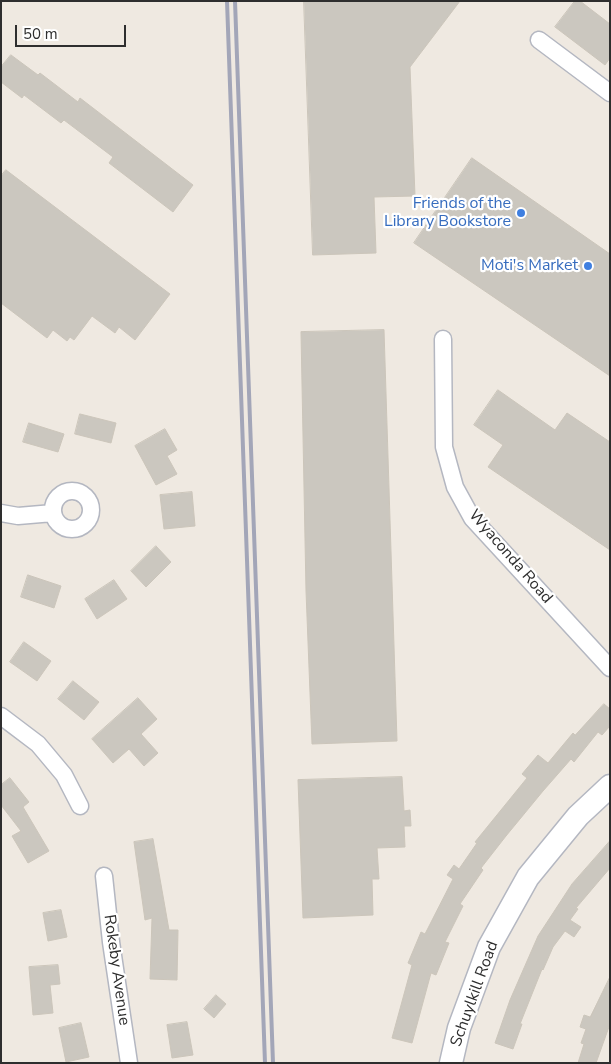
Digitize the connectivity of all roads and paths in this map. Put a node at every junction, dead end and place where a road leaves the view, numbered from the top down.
1 (539, 40) dead end
2 (610, 93) edge
3 (443, 339) dead end
4 (1, 512) edge
5 (52, 512) dead end
6 (610, 668) edge
7 (1, 716) edge
8 (610, 786) edge
9 (80, 806) dead end
10 (104, 876) dead end
11 (129, 1063) edge
12 (451, 1063) edge

1 - 2 street
3 - 6 street, Wyaconda Road
4 - 5 street
7 - 9 street
8 - 12 street, Schuylkill Road
10 - 11 street, Rokeby Avenue

